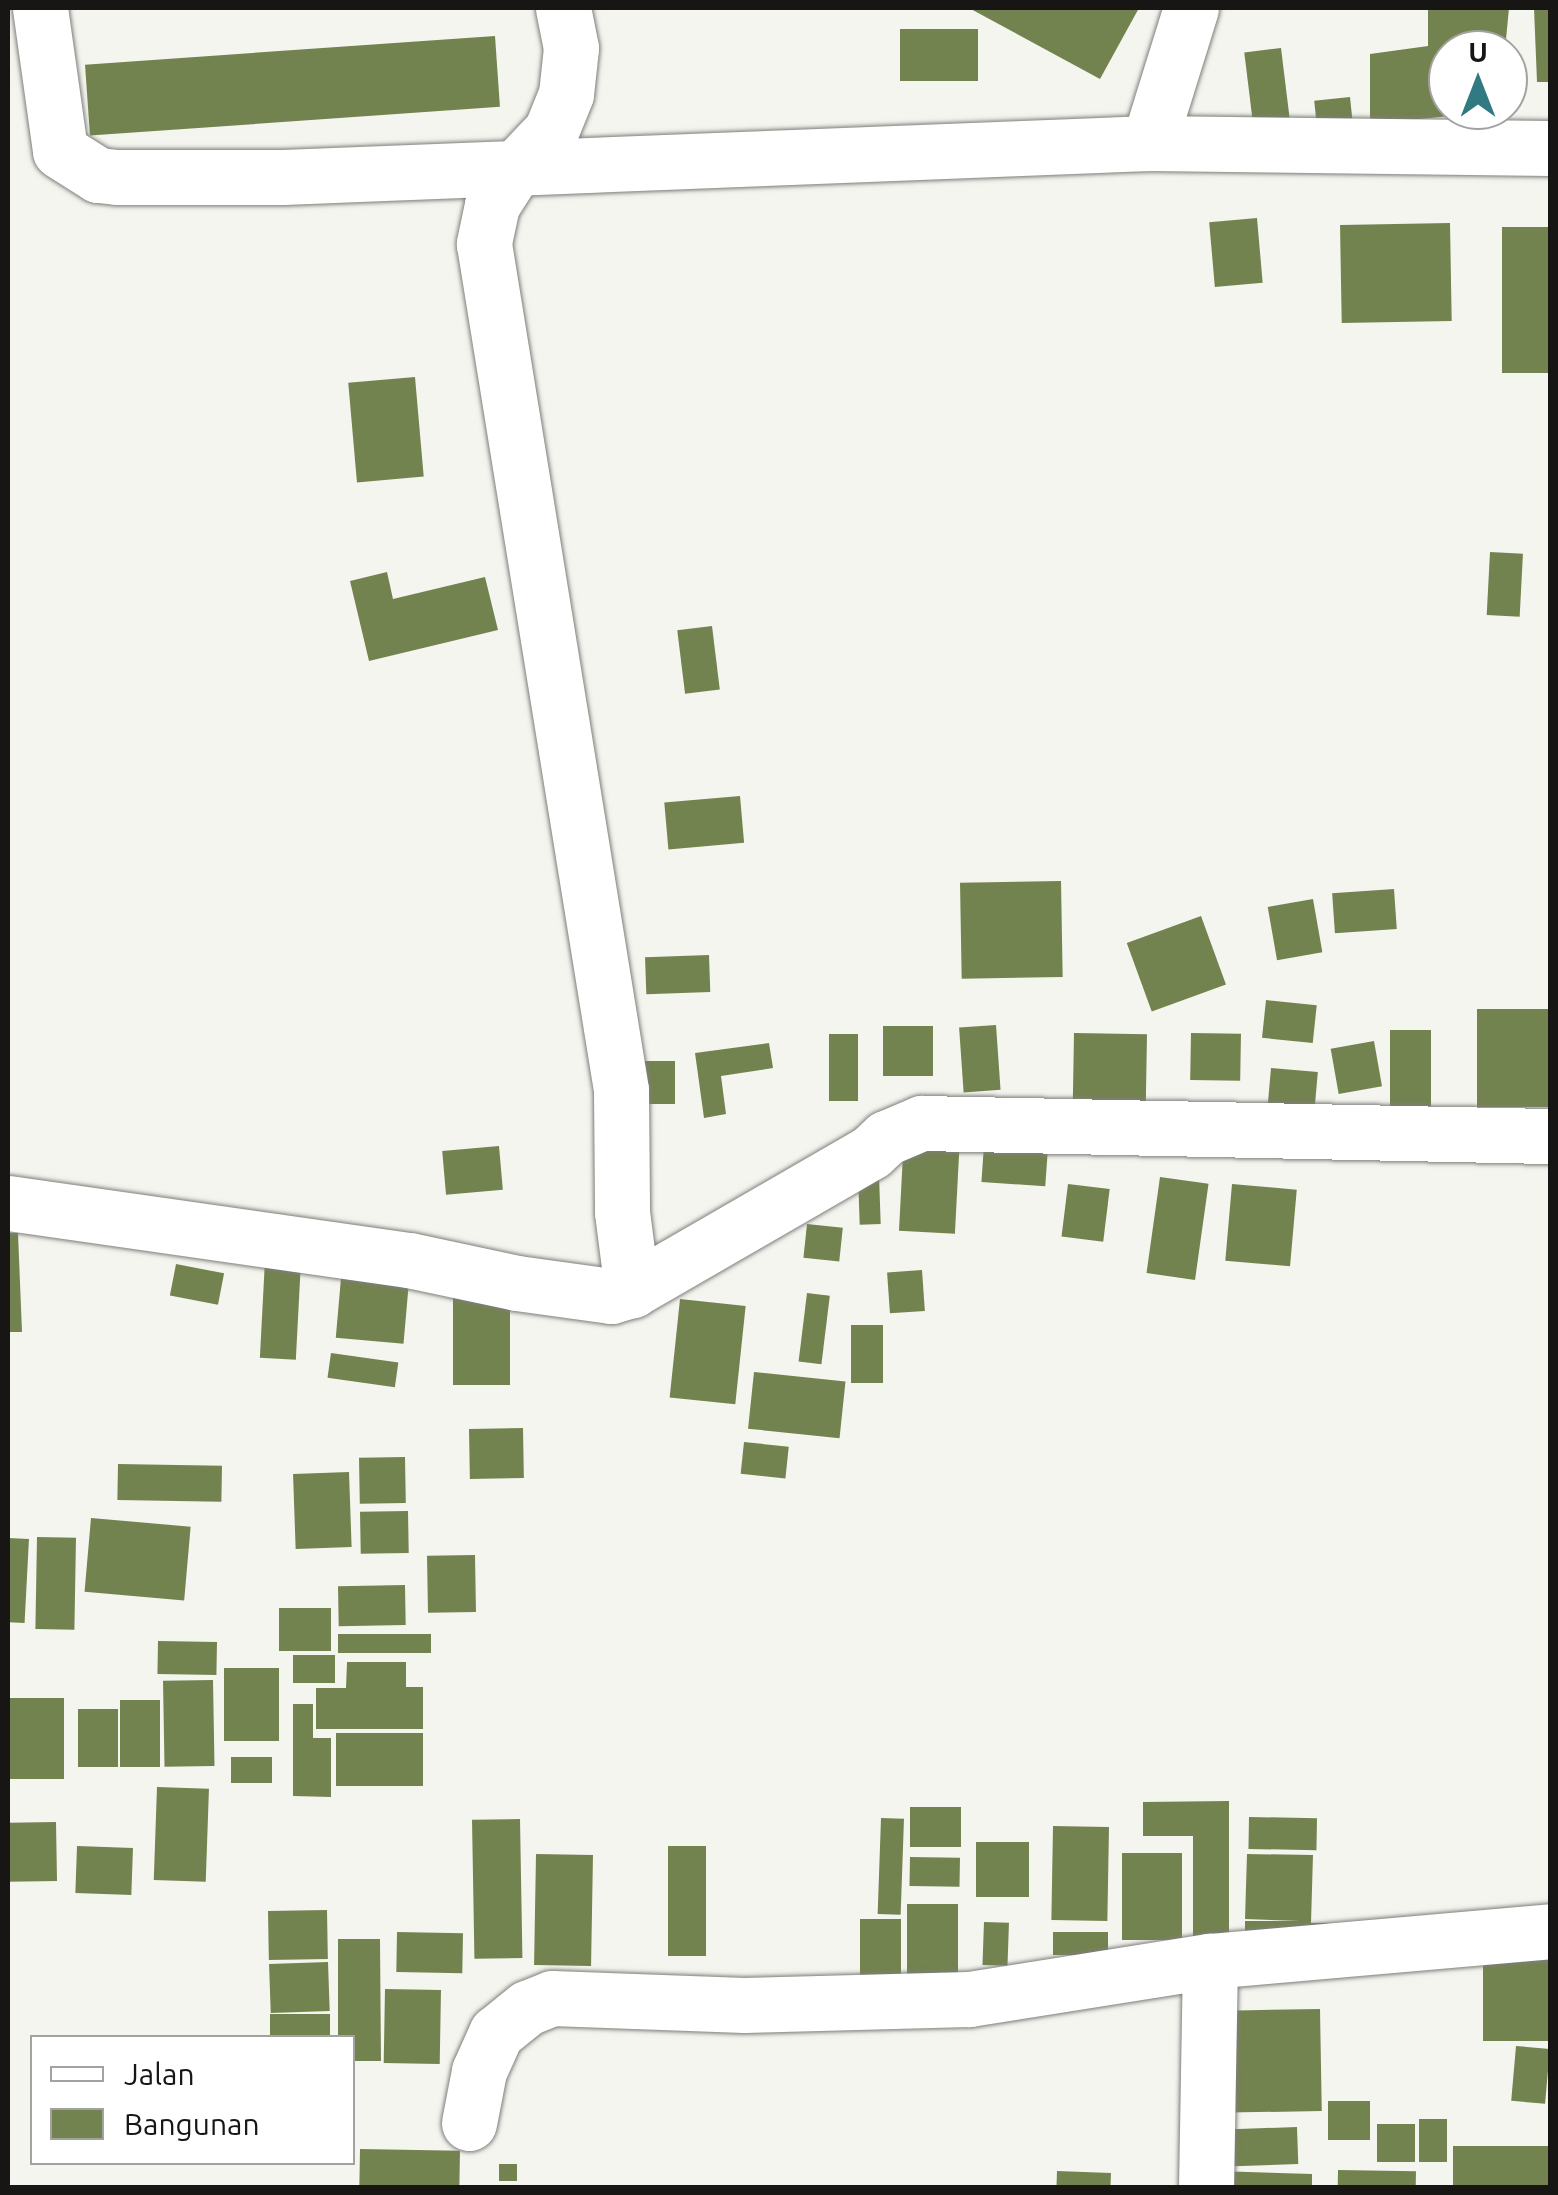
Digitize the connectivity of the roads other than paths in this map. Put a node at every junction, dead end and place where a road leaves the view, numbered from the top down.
1 (40, 8) edge
2 (563, 8) edge
3 (1191, 8) edge
4 (1150, 143) junction
5 (1550, 148) edge
6 (516, 169) junction
7 (1550, 1136) edge
8 (8, 1203) edge
9 (632, 1290) junction
10 (1550, 1931) edge
11 (1210, 1961) junction
12 (468, 2123) dead end
13 (1206, 2188) edge

1 - 6 street
2 - 6 street
3 - 4 street
4 - 5 street
4 - 6 street
6 - 9 street
7 - 9 street
8 - 9 street
10 - 11 street
11 - 12 street
11 - 13 street

